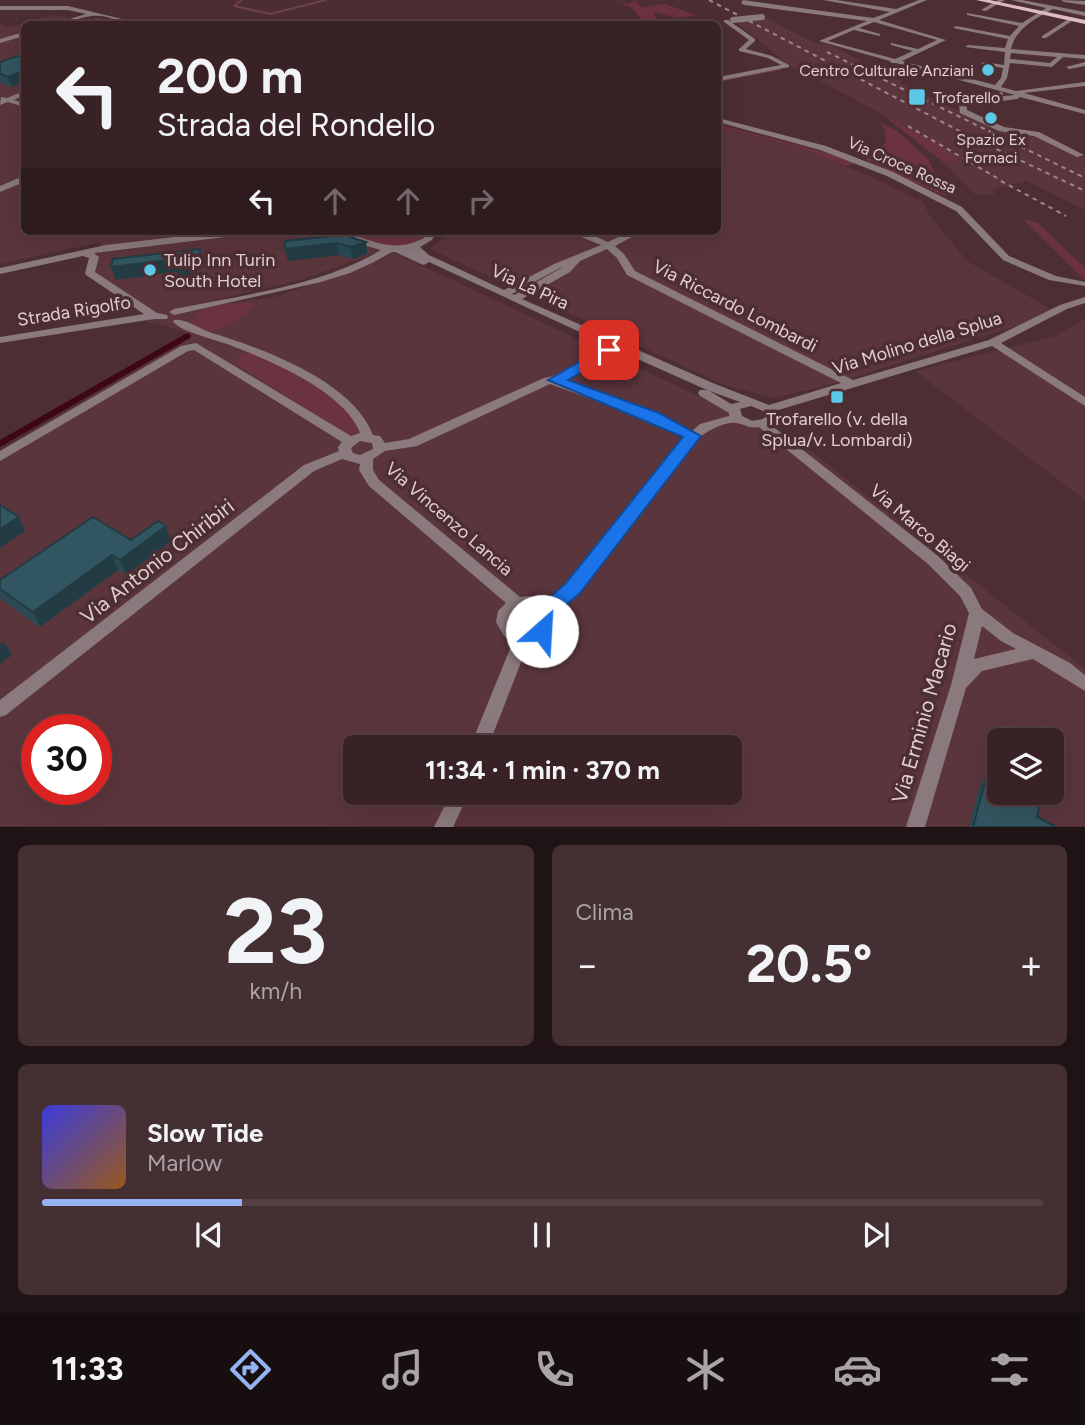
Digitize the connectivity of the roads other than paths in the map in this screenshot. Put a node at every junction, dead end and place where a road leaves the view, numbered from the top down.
1 (735, 0) edge
2 (901, 0) edge
3 (981, 0) edge
4 (1014, 0) edge
5 (1064, 0) edge
6 (745, 1) edge
7 (922, 1) edge
8 (828, 2) edge
9 (1000, 2) edge
10 (1085, 3) edge
11 (1053, 7) junction
12 (0, 8) edge
13 (984, 10) dead end
14 (899, 12) junction
15 (93, 13) junction
16 (1042, 13) junction
17 (774, 14) dead end
18 (969, 14) dead end
19 (890, 15) junction
20 (762, 16) junction
21 (1072, 19) junction
22 (1084, 19) edge
23 (873, 20) junction
24 (66, 21) edge
25 (127, 21) edge
26 (1024, 25) junction
27 (852, 28) junction
28 (906, 28) junction
29 (956, 28) dead end
30 (894, 32) dead end
31 (21, 35) edge
32 (878, 35) dead end
33 (1012, 37) junction
34 (1044, 37) dead end
35 (0, 41) edge
36 (893, 44) dead end
37 (968, 47) dead end
38 (1009, 50) junction
39 (920, 51) junction
40 (1061, 56) junction
41 (1085, 57) edge
42 (893, 62) junction
43 (984, 64) dead end
44 (1008, 64) junction
45 (1085, 64) edge
46 (1069, 67) dead end
47 (721, 78) edge
48 (1083, 85) edge
49 (995, 89) junction
50 (1011, 93) junction
51 (21, 94) edge
52 (1022, 96) junction
53 (3, 98) edge
54 (21, 102) edge
55 (963, 104) junction
56 (1085, 113) edge
57 (721, 121) edge
58 (1080, 155) dead end
59 (21, 180) edge
60 (0, 188) edge
61 (949, 191) dead end
62 (959, 209) junction
63 (178, 235) edge
64 (218, 235) edge
65 (345, 235) edge
66 (430, 235) edge
67 (586, 235) edge
68 (631, 235) edge
69 (613, 246) junction
70 (414, 247) junction
71 (394, 249) junction
72 (83, 252) junction
73 (0, 269) edge
74 (1053, 278) junction
75 (1084, 285) edge
76 (509, 297) junction
77 (1078, 297) edge
78 (159, 316) junction
79 (179, 317) junction
80 (201, 332) junction
81 (0, 340) edge
82 (993, 342) junction
83 (196, 346) junction
84 (609, 350) junction
85 (254, 351) junction
86 (228, 363) junction
87 (555, 380) junction
88 (850, 383) junction
89 (752, 402) junction
90 (1085, 402) edge
91 (768, 409) junction
92 (734, 414) junction
93 (762, 424) junction
94 (693, 436) junction
95 (368, 437) junction
96 (347, 447) junction
97 (380, 448) junction
98 (0, 457) edge
99 (367, 459) junction
100 (517, 603) junction
101 (545, 611) junction
102 (976, 613) junction
103 (523, 636) junction
104 (1033, 652) junction
105 (1085, 684) edge
106 (959, 685) junction
107 (0, 710) edge
108 (484, 735) edge
109 (454, 805) edge
110 (443, 827) edge
111 (915, 827) edge

1 - 6 street
2 - 7 street
3 - 9 main road
4 - 11 street
5 - 10 street
6 - 20 street
6 - 23 street
7 - 14 street
8 - 14 street
8 - 19 street
9 - 13 street
9 - 16 main road
11 - 16 street
11 - 22 street
12 - 15 street
14 - 19 street
15 - 24 street
15 - 25 street
16 - 21 main road
16 - 26 street
17 - 20 street
18 - 26 street
19 - 23 street
20 - 47 street, bridge
21 - 22 main road
21 - 34 street
23 - 27 street
23 - 28 street
26 - 33 street
27 - 32 street
27 - 42 street
28 - 30 street
28 - 39 street
29 - 33 street
31 - 35 street
33 - 38 street
36 - 39 street
37 - 38 street
38 - 40 street
38 - 44 street
39 - 42 street
40 - 41 street
40 - 44 street
42 - 49 street
43 - 44 street
44 - 49 street
45 - 46 street
48 - 50 street
49 - 50 street
50 - 52 street
50 - 55 street
51 - 53 street
52 - 55 street
52 - 56 street
53 - 54 street
55 - 58 street
57 - 62 street, Via Croce Rossa
59 - 60 street
61 - 62 street
62 - 74 street, Via Croce Rossa
63 - 73 street
64 - 72 street
65 - 71 street, Via La Pira
66 - 70 street
67 - 69 street
68 - 69 street
69 - 76 street
69 - 88 street, Via Riccardo Lombardi
70 - 71 street
70 - 76 street, Via La Pira
71 - 79 street
71 - 84 street, Via La Pira
72 - 73 street
72 - 78 street
74 - 75 street, Via Croce Rossa
74 - 77 street, Via Croce Rossa
75 - 77 street, Via Molino della Splua
76 - 89 street, Via La Pira
77 - 82 street, Via Molino della Splua
78 - 79 street
78 - 81 street, Strada Rigolfo
79 - 80 street
80 - 83 street
80 - 85 street
82 - 88 street, Via Molino della Splua
82 - 90 street
83 - 86 street
83 - 98 street
84 - 87 street
84 - 92 street, Via La Pira
85 - 86 street
85 - 95 street
86 - 96 street
87 - 94 street
87 - 97 street
88 - 91 street, Via Molino della Splua
89 - 91 street
89 - 92 street
91 - 93 street
92 - 93 street
92 - 94 street
93 - 102 street, Via Marco Biagi
94 - 101 street
95 - 96 street, Via Antonio Chiribiri
95 - 97 street
96 - 99 street
96 - 107 street, Via Antonio Chiribiri
97 - 99 street
99 - 100 street, Via Vincenzo Lancia
100 - 101 street
100 - 103 street
101 - 103 street
102 - 104 street, Via Marco Biagi
102 - 106 street, Via Erminio Macario
103 - 108 street
104 - 105 street, Via Marco Biagi
104 - 106 street
106 - 111 street, Via Erminio Macario
109 - 110 street

